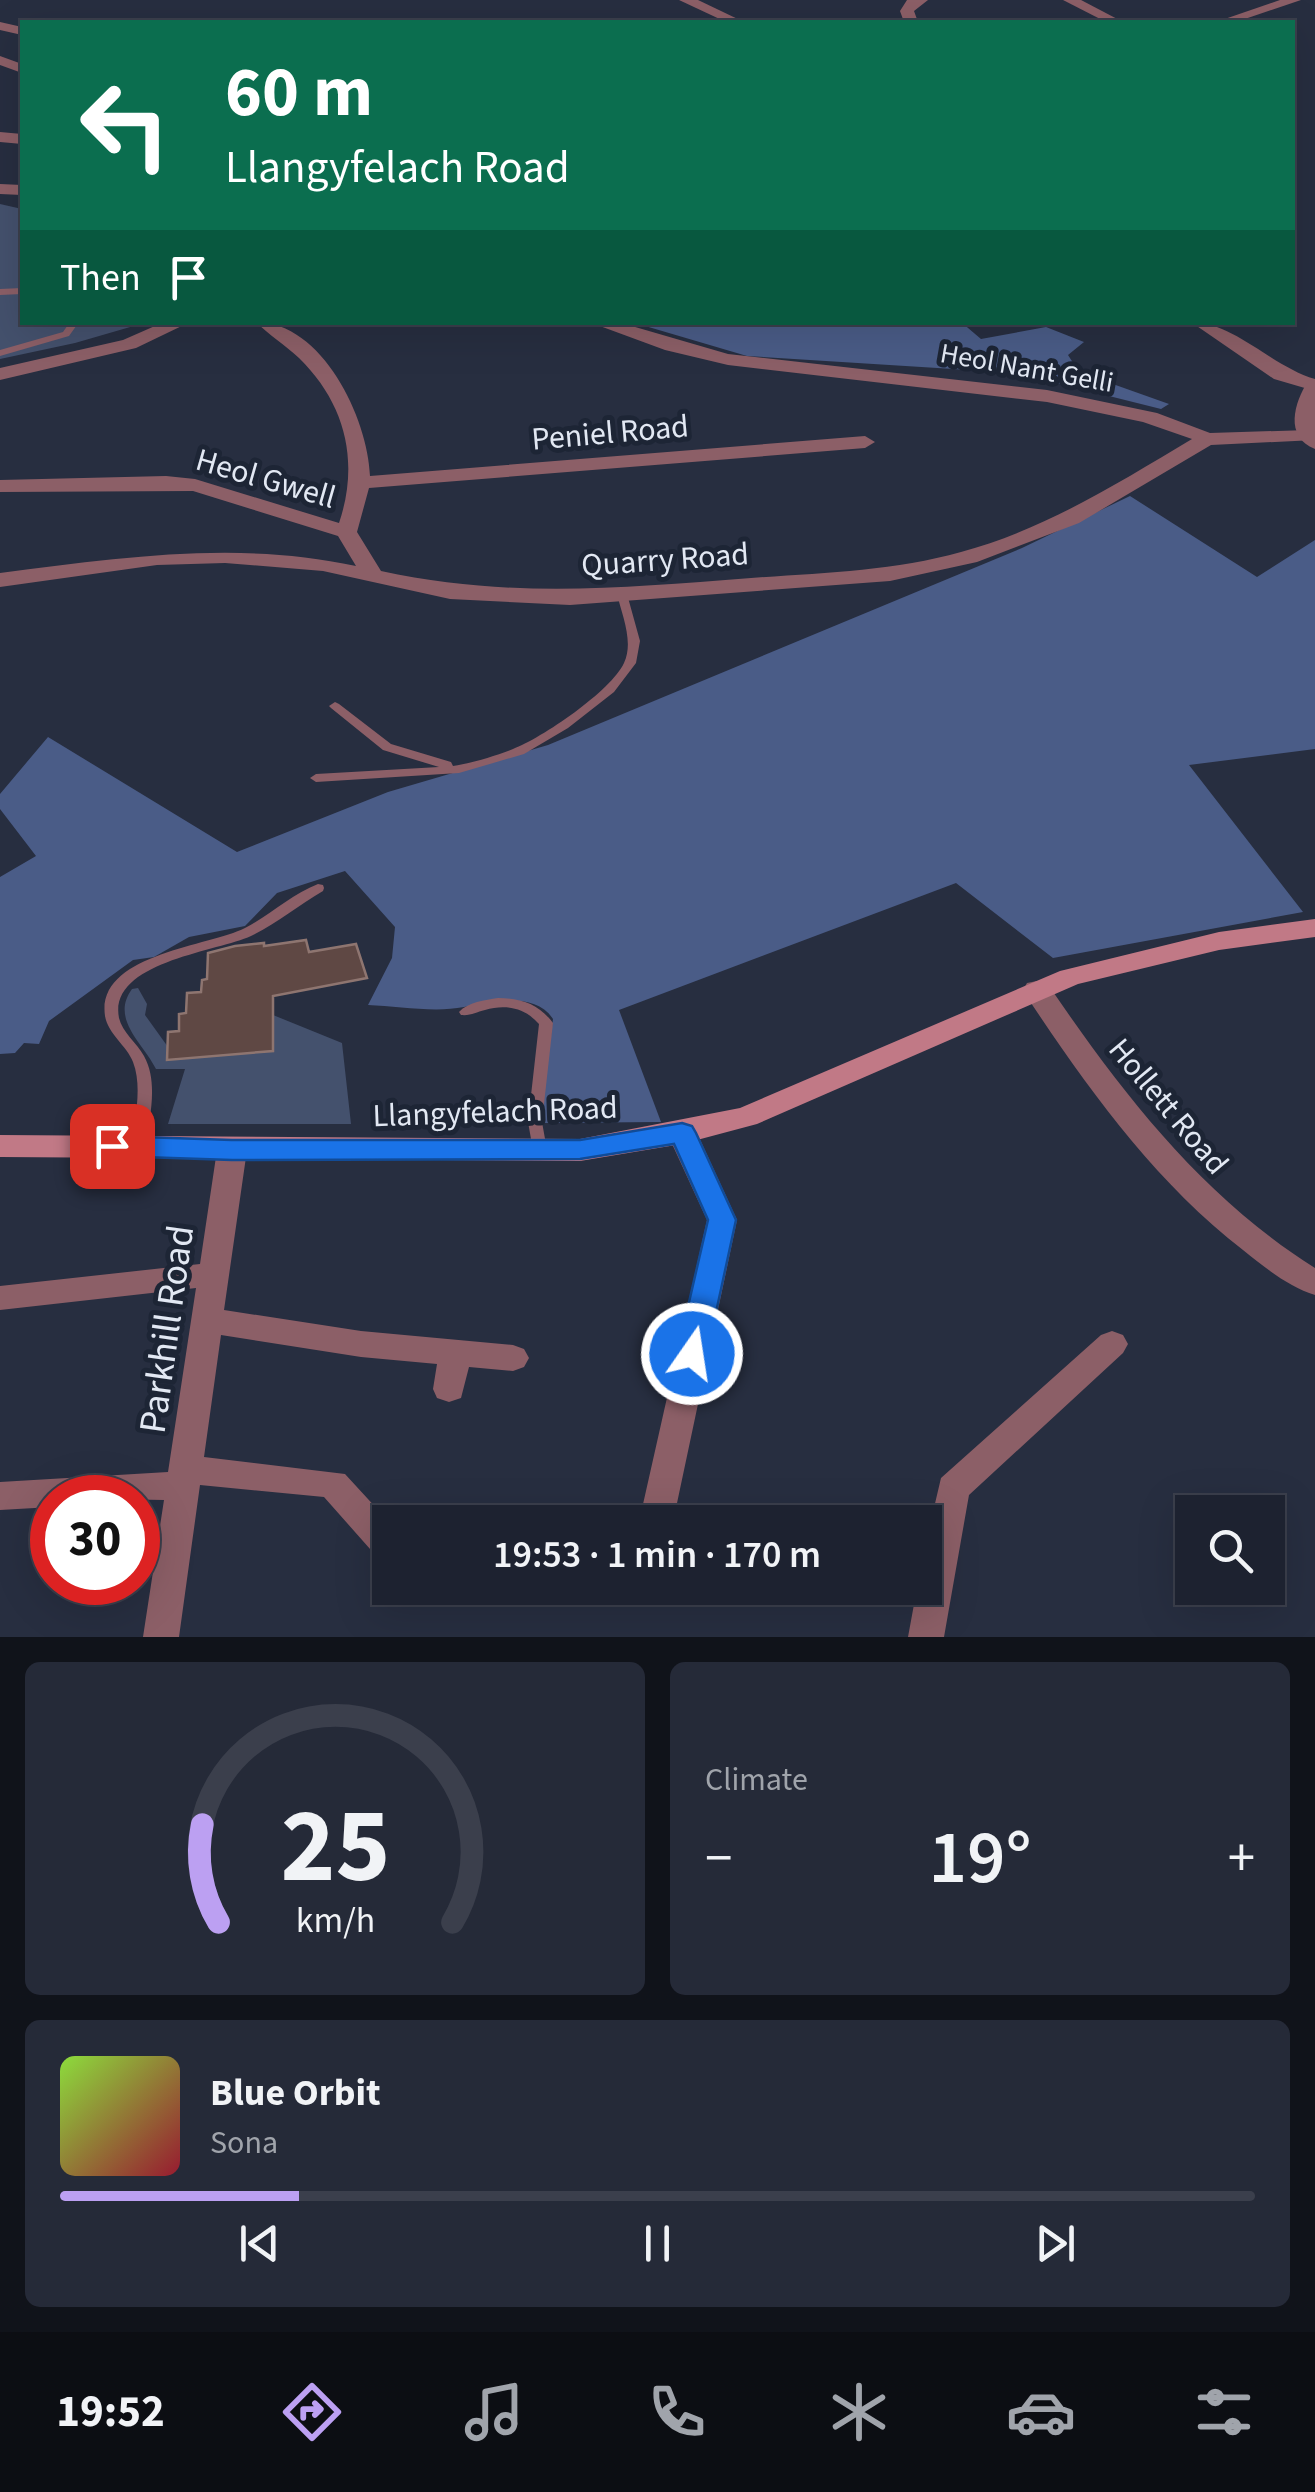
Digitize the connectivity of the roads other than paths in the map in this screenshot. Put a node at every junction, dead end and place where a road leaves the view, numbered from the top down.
1 (686, 0) edge
2 (921, 0) edge
3 (1070, 0) edge
4 (1285, 1) edge
5 (732, 20) edge
6 (909, 20) edge
7 (1112, 20) edge
8 (1229, 20) edge
9 (73, 325) edge
10 (174, 325) edge
11 (269, 325) edge
12 (608, 325) edge
13 (1204, 325) edge
14 (0, 353) edge
15 (0, 374) edge
16 (1315, 385) edge
17 (1206, 440) junction
18 (1312, 440) edge
19 (865, 442) dead end
20 (360, 483) junction
21 (0, 486) edge
22 (346, 532) junction
23 (373, 575) junction
24 (0, 580) edge
25 (622, 594) junction
26 (335, 706) dead end
27 (459, 769) junction
28 (316, 778) dead end
29 (318, 888) dead end
30 (1315, 928) edge
31 (1037, 990) junction
32 (466, 1012) dead end
33 (682, 1133) junction
34 (0, 1146) edge
35 (139, 1147) junction
36 (232, 1150) junction
37 (540, 1150) junction
38 (214, 1274) junction
39 (1315, 1283) edge
40 (0, 1298) edge
41 (208, 1320) junction
42 (1112, 1344) dead end
43 (455, 1353) junction
44 (513, 1358) dead end
45 (448, 1389) dead end
46 (185, 1477) junction
47 (0, 1496) edge
48 (660, 1505) edge
49 (372, 1530) edge
50 (162, 1637) edge
51 (926, 1637) edge

1 - 5 street
2 - 6 street
3 - 7 street
4 - 8 street
9 - 14 lane
10 - 15 street
11 - 20 street
12 - 17 street, Heol Nant Gelli
13 - 16 street
16 - 18 street
17 - 18 street, Quarry Road
17 - 25 street, Quarry Road
19 - 20 street, Peniel Road
20 - 22 street
21 - 22 street, Heol Gwell
22 - 23 street, Heol Gwell
23 - 24 street, Quarry Road
23 - 25 street, Quarry Road
25 - 27 lane
26 - 27 lane
27 - 28 lane
29 - 35 lane
30 - 31 main road, Llangyfelach Road
31 - 33 main road, Llangyfelach Road
31 - 39 street, Hollett Road
32 - 37 lane
33 - 37 main road, Llangyfelach Road
33 - 48 street
34 - 35 main road, Llangyfelach Road
35 - 36 main road, Llangyfelach Road
36 - 37 main road, Llangyfelach Road
36 - 38 street, Parkhill Road
38 - 40 street
38 - 41 street, Parkhill Road
41 - 43 street
41 - 46 street, Parkhill Road
42 - 51 street
43 - 44 street
43 - 45 street
46 - 47 street
46 - 49 street
46 - 50 street, Parkhill Road

